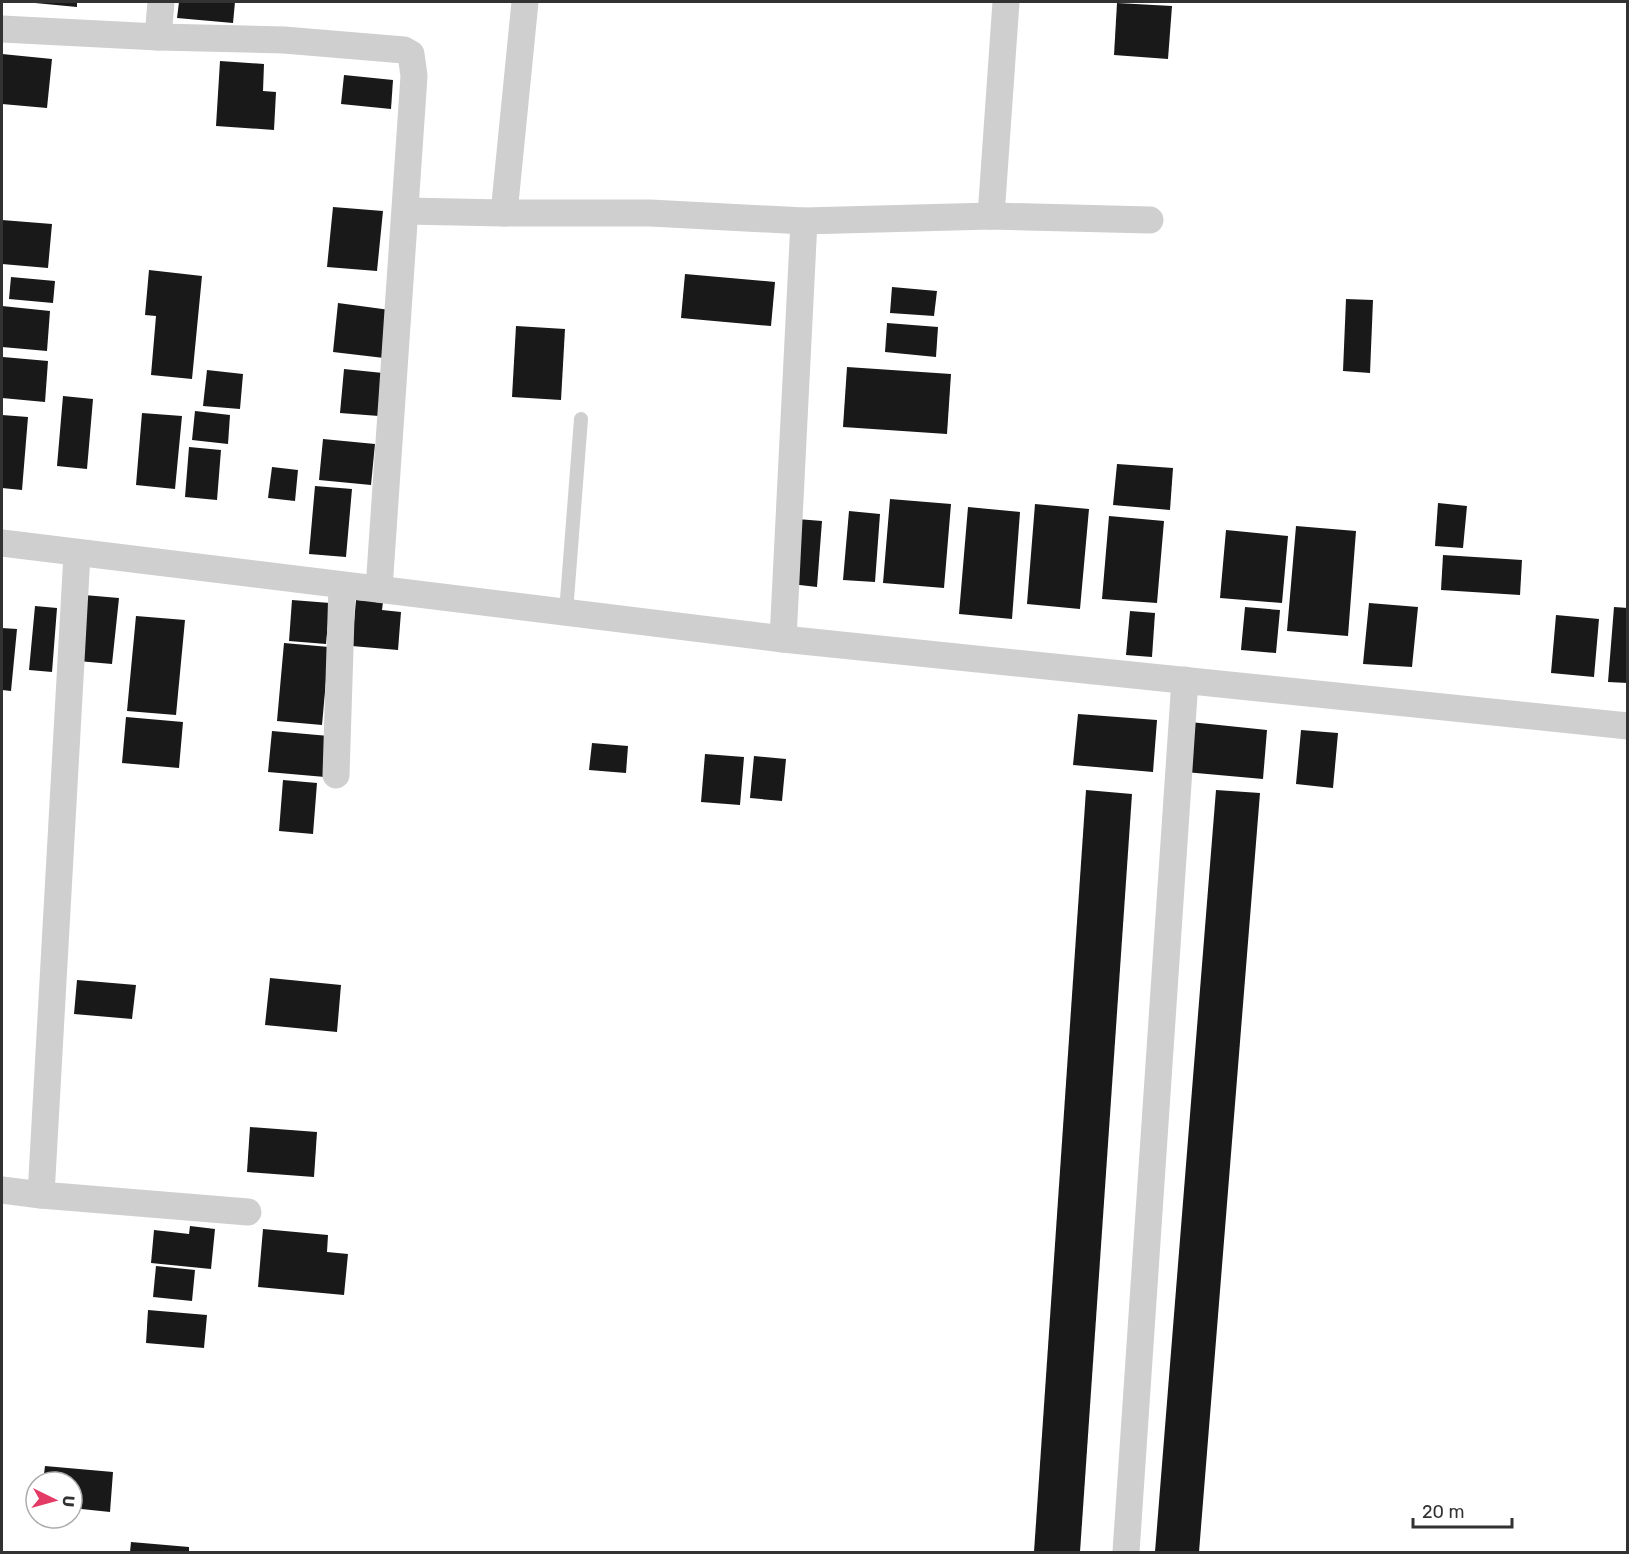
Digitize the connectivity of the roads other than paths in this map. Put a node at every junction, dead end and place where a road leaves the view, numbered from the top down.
1 (161, 2) edge
2 (525, 2) edge
3 (1006, 2) edge
4 (2, 29) edge
5 (158, 37) junction
6 (406, 211) junction
7 (504, 213) junction
8 (991, 216) junction
9 (1150, 220) dead end
10 (804, 221) junction
11 (580, 419) dead end
12 (2, 543) edge
13 (77, 554) junction
14 (342, 586) junction
15 (379, 589) junction
16 (566, 612) junction
17 (783, 639) junction
18 (1185, 680) junction
19 (1628, 726) edge
20 (336, 775) dead end
21 (2, 1190) edge
22 (41, 1194) junction
23 (248, 1212) dead end
24 (1126, 1552) edge

1 - 5 street
2 - 7 street
3 - 8 street
4 - 5 street
5 - 6 street
6 - 7 street
6 - 15 street
7 - 10 street
8 - 9 street
8 - 10 street
10 - 17 street
11 - 16 lane
12 - 13 street
13 - 14 street
13 - 22 street
14 - 15 street
14 - 20 street
15 - 16 street
16 - 17 street
17 - 18 street
18 - 19 street
18 - 24 street
21 - 22 street
22 - 23 street

